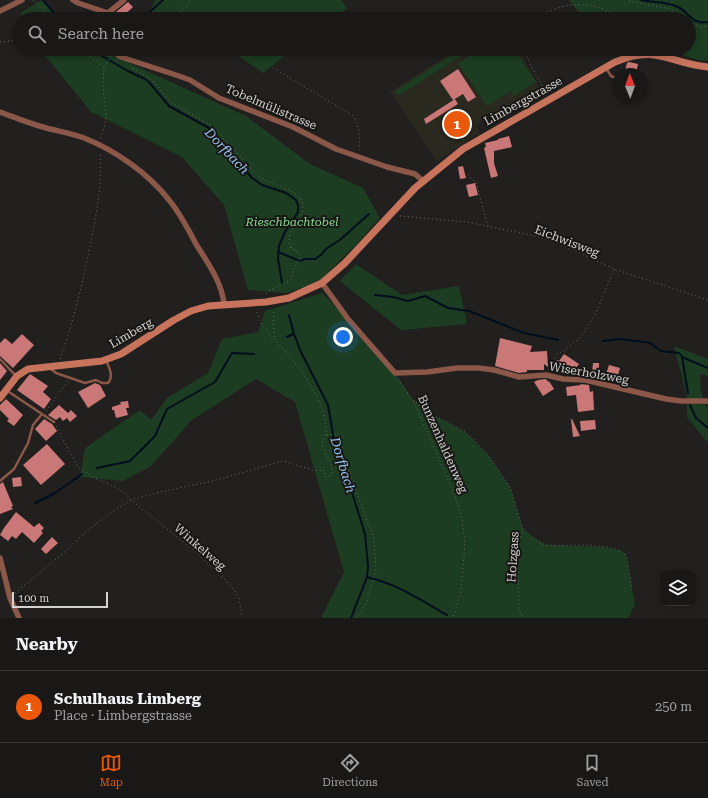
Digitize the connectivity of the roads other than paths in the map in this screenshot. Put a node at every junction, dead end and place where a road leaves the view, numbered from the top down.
1 (22, 0) edge
2 (73, 0) edge
3 (124, 0) edge
4 (0, 11) edge
5 (99, 12) edge
6 (112, 12) edge
7 (119, 56) edge
8 (635, 56) edge
9 (666, 56) edge
10 (708, 67) edge
11 (606, 68) junction
12 (612, 76) edge
13 (0, 112) edge
14 (423, 181) junction
15 (322, 283) junction
16 (258, 302) joint
17 (224, 304) junction
18 (0, 359) edge
19 (106, 359) junction
20 (53, 367) junction
21 (17, 376) junction
22 (6, 390) junction
23 (0, 398) edge
24 (708, 400) edge
25 (42, 414) junction
26 (54, 422) road end
27 (0, 480) edge
28 (0, 558) edge
29 (19, 618) edge

1 - 4 street
2 - 5 street
3 - 6 street
7 - 14 street, Tobelmülistrasse
8 - 11 street, Limbergstrasse
9 - 10 street, Limbergstrasse
11 - 12 lane
11 - 14 street, Limbergstrasse
13 - 17 street
14 - 15 street, Limbergstrasse
15 - 16 street, Limbergstrasse
15 - 24 street, Wiserholzweg
16 - 17 street, Limberg
17 - 19 street, Limberg
18 - 21 lane
19 - 20 street, Limberg
19 - 20 lane
20 - 21 street, Limberg
21 - 22 street, Limberg
22 - 23 street, Limberg
22 - 25 lane
25 - 26 lane
25 - 27 lane
28 - 29 street

